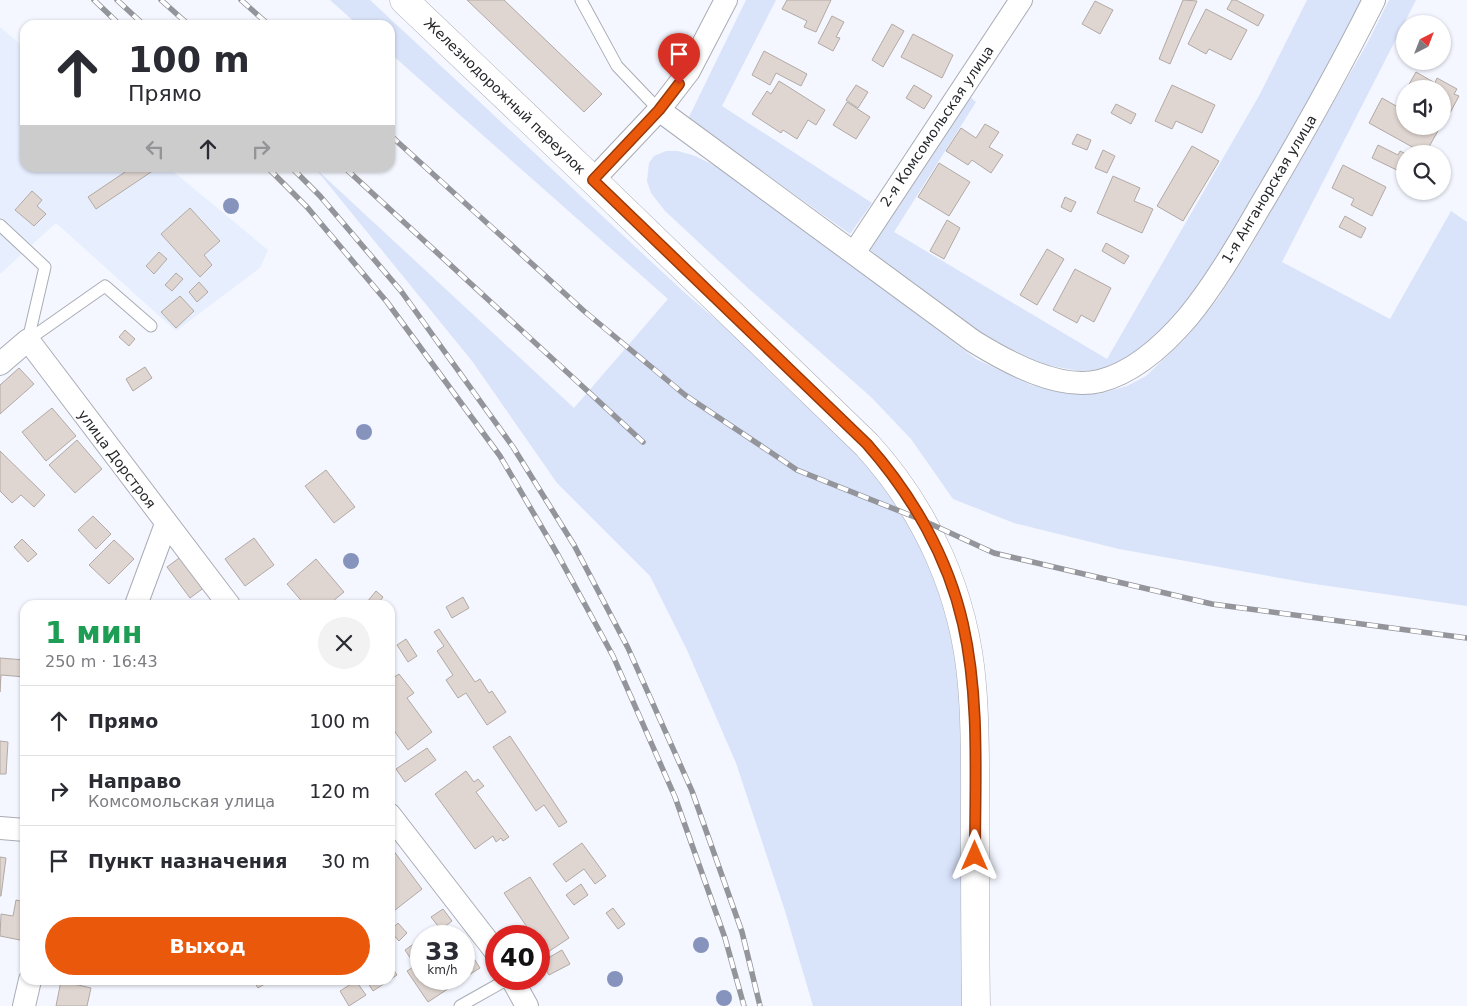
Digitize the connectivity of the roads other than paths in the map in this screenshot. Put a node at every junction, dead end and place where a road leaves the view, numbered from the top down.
1 (404, 0) edge
2 (581, 0) edge
3 (726, 0) edge
4 (1021, 0) edge
5 (1374, 0) edge
6 (659, 110) junction
7 (593, 180) junction
8 (0, 225) edge
9 (854, 253) junction
10 (151, 326) dead end
11 (28, 340) junction
12 (0, 364) edge
13 (166, 524) junction
14 (138, 600) edge
15 (225, 600) edge
16 (395, 821) edge
17 (0, 828) edge
18 (20, 830) edge
19 (485, 938) edge
20 (29, 985) edge
21 (488, 990) edge
22 (518, 990) edge
23 (24, 1006) edge
24 (460, 1006) edge
25 (527, 1006) edge
26 (976, 1006) edge

1 - 7 street, Железнодорожный переулок
2 - 6 lane
3 - 6 street
4 - 9 street, 2-я Комсомольская улица
5 - 9 street, 1-я Анганорская улица
6 - 7 street
6 - 9 street, 1-я Анганорская улица
7 - 26 street, Железнодорожный переулок
8 - 11 lane
10 - 11 lane
11 - 12 street
11 - 13 street, улица Дорстроя
13 - 14 street
13 - 15 street, улица Дорстроя
16 - 19 street
17 - 18 street
20 - 23 street
21 - 24 lane
22 - 25 street

